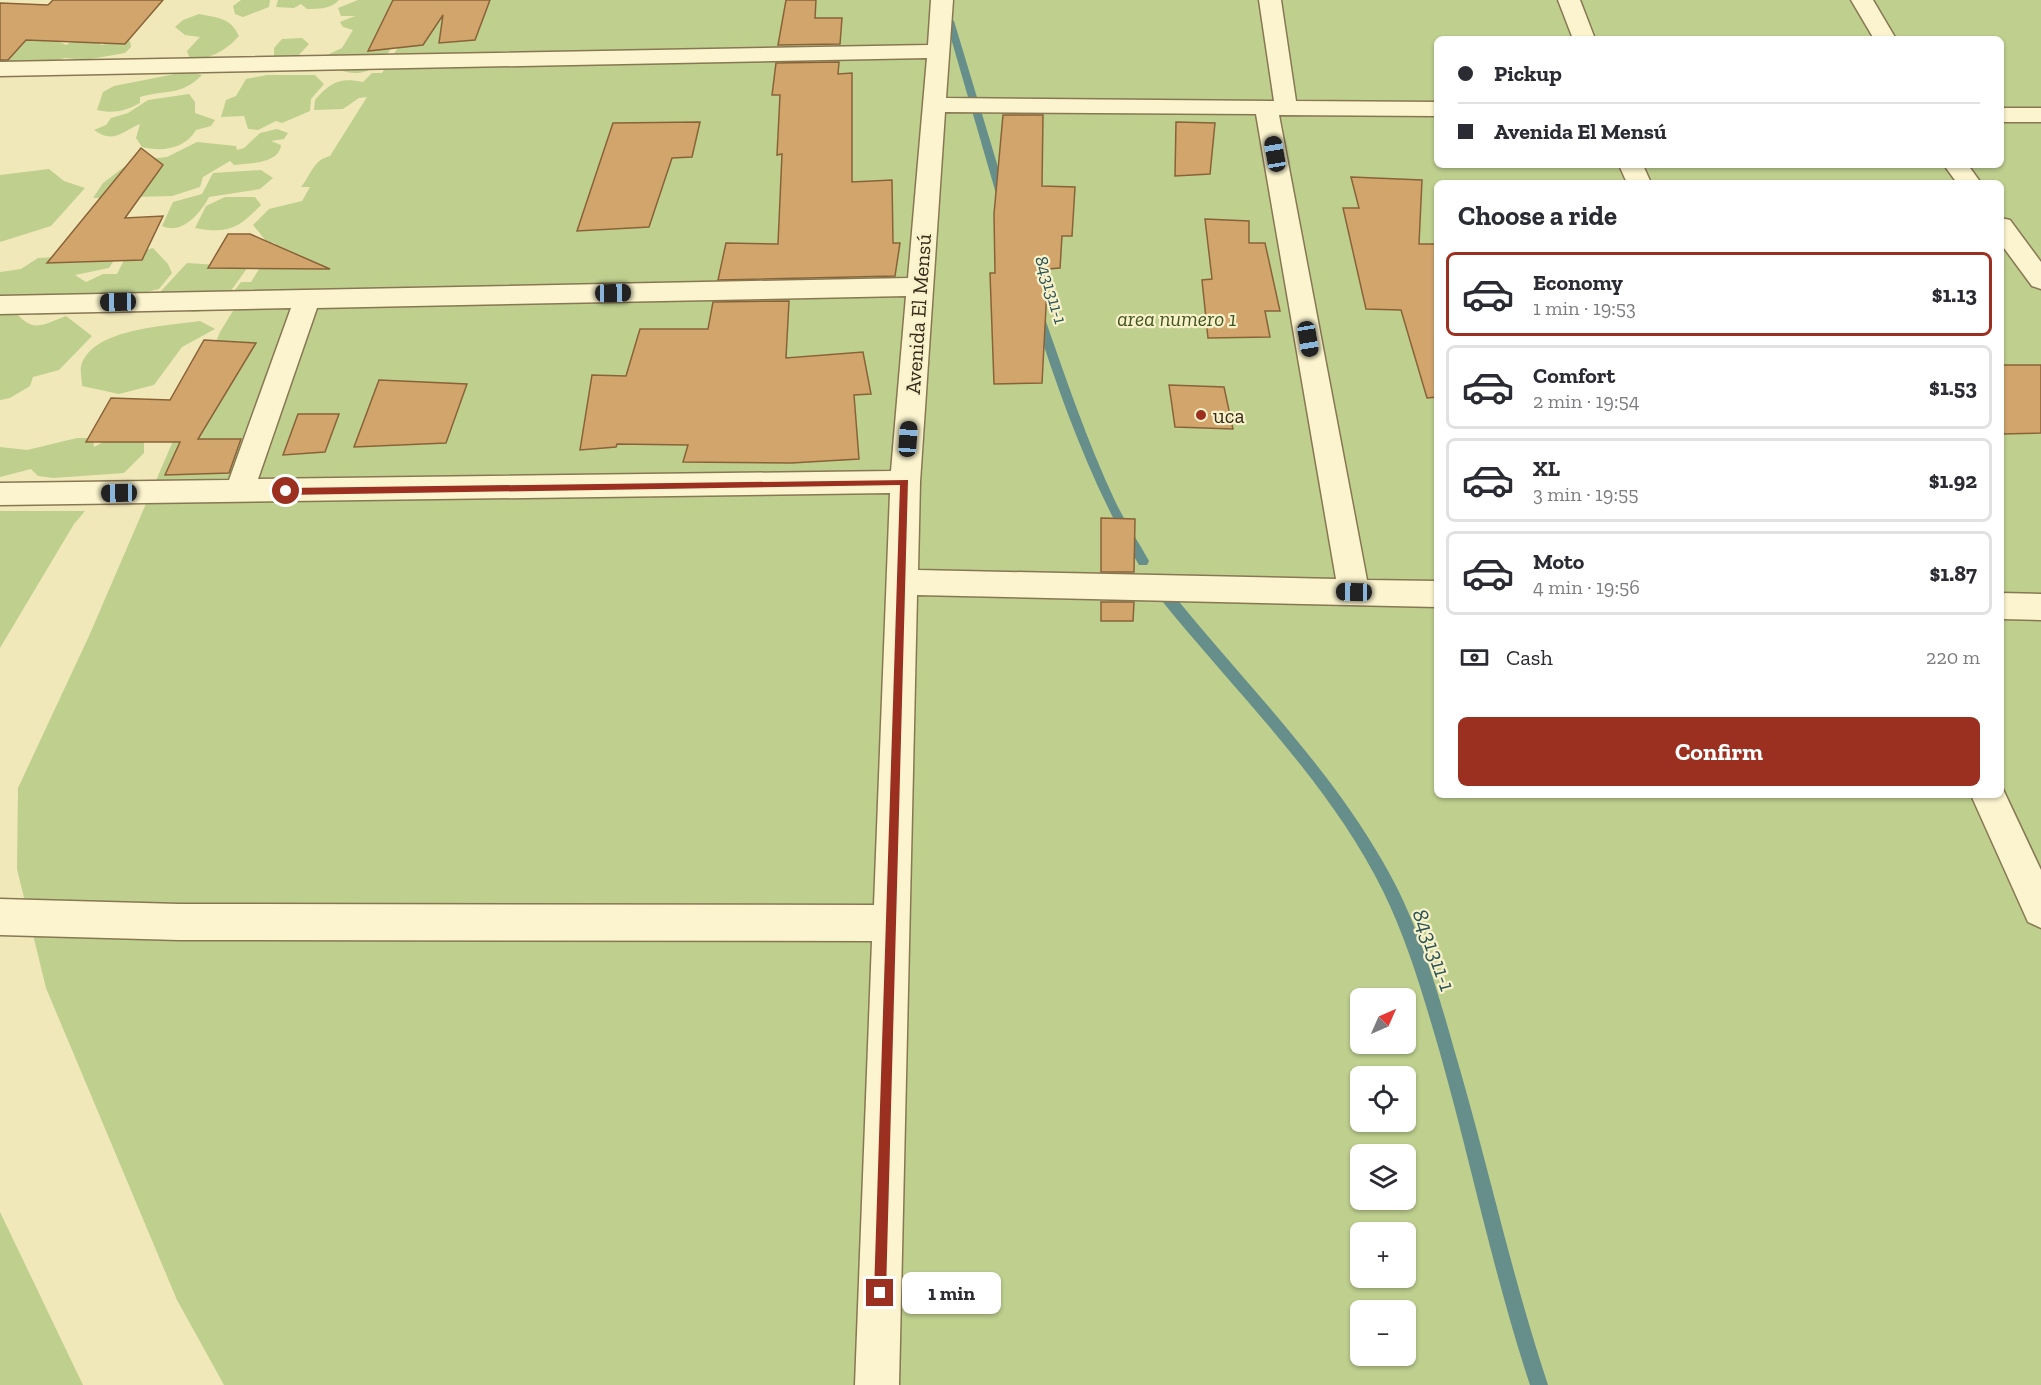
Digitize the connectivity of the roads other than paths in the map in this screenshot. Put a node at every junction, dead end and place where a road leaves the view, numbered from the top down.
1 (942, 0) edge
2 (1270, 0) edge
3 (1569, 0) edge
4 (1862, 0) edge
5 (1583, 36) edge
6 (1883, 36) edge
7 (938, 51) junction
8 (0, 69) edge
9 (934, 105) junction
10 (1276, 108) junction
11 (1434, 109) edge
12 (2004, 115) edge
13 (2041, 115) edge
14 (2004, 230) edge
15 (2041, 280) edge
16 (920, 287) junction
17 (307, 299) junction
18 (0, 305) edge
19 (904, 482) junction
20 (238, 492) junction
21 (0, 494) edge
22 (901, 582) junction
23 (1354, 592) junction
24 (1434, 594) edge
25 (2004, 606) edge
26 (2041, 607) edge
27 (1989, 798) edge
28 (2041, 910) edge
29 (0, 917) edge
30 (892, 923) junction
31 (877, 1385) edge

1 - 7 street, Avenida El Mensú
2 - 10 street
3 - 5 street
4 - 6 street
7 - 8 street
7 - 9 street, Avenida El Mensú
9 - 10 street
9 - 16 street, Avenida El Mensú
10 - 11 street
10 - 23 street
12 - 13 street
14 - 15 street
16 - 17 street
16 - 19 street, Avenida El Mensú
17 - 18 street
17 - 20 street
19 - 20 street
19 - 22 street, Avenida El Mensú
20 - 21 street
22 - 23 street
22 - 30 street, Avenida El Mensú
23 - 24 street
25 - 26 street
27 - 28 street
29 - 30 street
30 - 31 street, Avenida El Mensú

